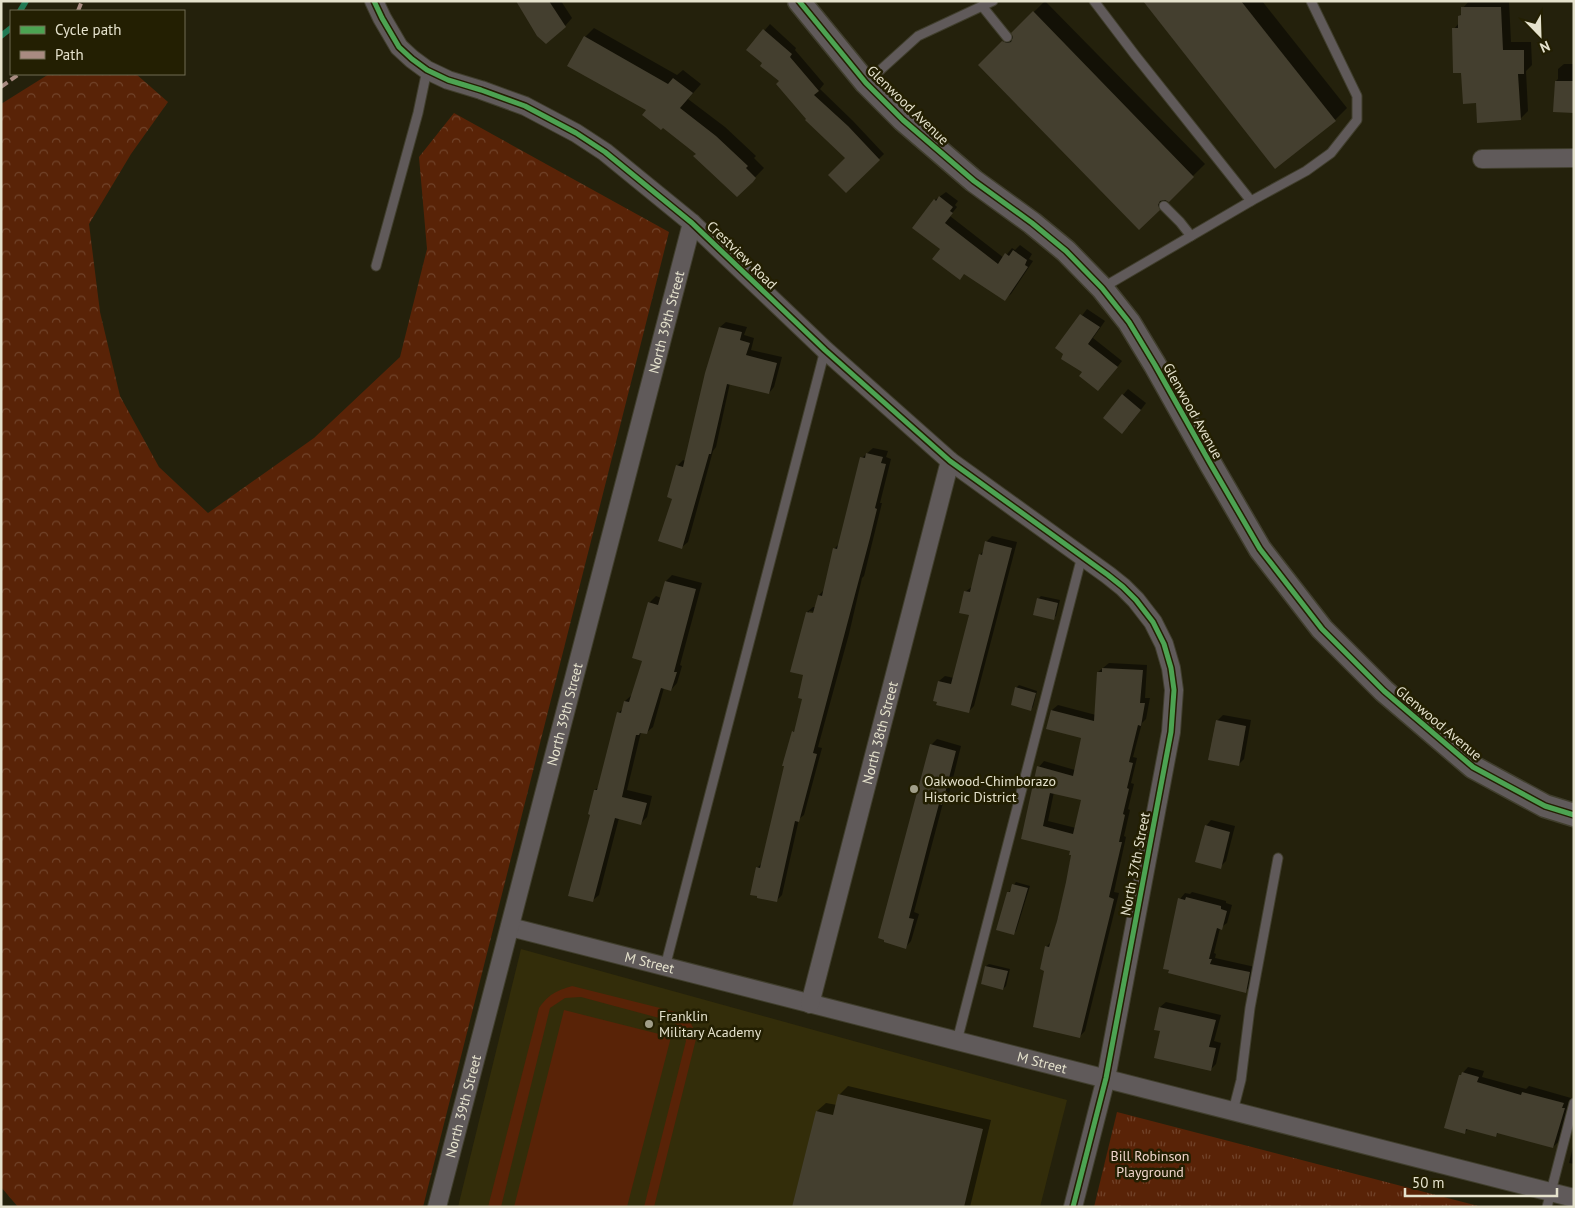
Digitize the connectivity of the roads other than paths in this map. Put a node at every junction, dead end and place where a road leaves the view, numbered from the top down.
1 (374, 1) edge
2 (799, 1) edge
3 (993, 1) edge
4 (1094, 1) edge
5 (1310, 1) edge
6 (982, 6) junction
7 (1007, 37) dead end
8 (427, 70) junction
9 (866, 83) junction
10 (1574, 158) edge
11 (1482, 159) dead end
12 (1251, 201) junction
13 (1164, 206) dead end
14 (692, 223) junction
15 (1191, 236) junction
16 (376, 266) dead end
17 (1102, 288) junction
18 (825, 350) junction
19 (950, 461) junction
20 (1082, 556) junction
21 (1574, 815) edge
22 (1278, 858) dead end
23 (510, 927) junction
24 (665, 967) junction
25 (810, 1004) junction
26 (957, 1041) junction
27 (1106, 1078) junction
28 (1574, 1103) edge
29 (1233, 1111) junction
30 (1574, 1198) edge
31 (1549, 1199) edge
32 (438, 1207) edge
33 (1073, 1207) edge

1 - 8 street, Crestview Road
2 - 9 street, Glenwood Avenue
3 - 6 lane
4 - 12 lane
5 - 12 lane
6 - 7 lane
6 - 9 lane
8 - 14 street, Crestview Road
8 - 16 lane
9 - 17 street, Glenwood Avenue
10 - 11 street
12 - 15 lane
13 - 15 lane
14 - 18 street, Crestview Road
14 - 23 street, North 39th Street
15 - 17 lane
17 - 21 street, Glenwood Avenue
18 - 19 street, Crestview Road
18 - 24 lane
19 - 20 street, Crestview Road
19 - 25 street, North 38th Street
20 - 26 lane
20 - 27 street, North 37th Street
22 - 29 lane
23 - 24 street, M Street
23 - 32 street, North 39th Street
24 - 25 street, M Street
25 - 26 street, M Street
26 - 27 street, M Street
27 - 29 street, M Street
27 - 33 street, North 37th Street
28 - 31 lane
29 - 31 street, M Street
30 - 31 street, M Street

